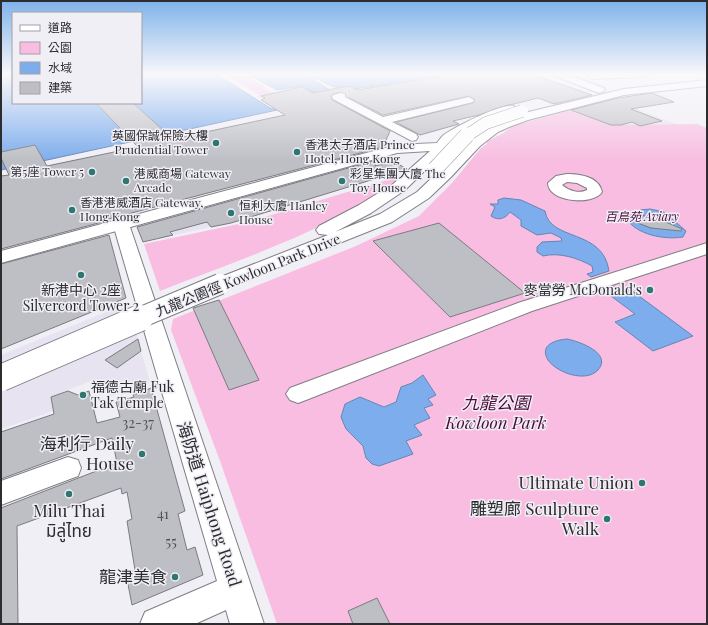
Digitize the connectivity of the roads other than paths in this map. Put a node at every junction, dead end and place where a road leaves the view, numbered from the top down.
1 (349, 103) tunnel mouth
2 (456, 103) edge
3 (539, 103) edge
4 (553, 103) edge
5 (577, 103) edge
6 (382, 121) junction
7 (472, 123) junction
8 (493, 129) junction
9 (418, 138) joint
10 (476, 143) junction
11 (442, 145) junction
12 (388, 151) junction
13 (425, 163) junction
14 (121, 224) junction
15 (310, 239) junction
16 (707, 248) edge
17 (1, 257) edge
18 (216, 280) junction
19 (1, 364) edge
20 (1, 378) edge
21 (298, 394) dead end
22 (68, 468) dead end
23 (1, 493) edge
24 (236, 589) junction
25 (157, 624) edge
26 (247, 624) edge

1 - 6 street
2 - 6 street
3 - 7 main road, 九龍公園徑 Kowloon Park Drive
4 - 15 main road, 九龍公園徑 Kowloon Park Drive, bridge
5 - 8 main road
6 - 9 street
7 - 8 main road
7 - 11 main road, 九龍公園徑 Kowloon Park Drive
8 - 10 main road, 九龍公園徑 Kowloon Park Drive
9 - 11 main road
10 - 11 main road
10 - 18 main road, 九龍公園徑 Kowloon Park Drive
11 - 12 main road
11 - 13 main road, 九龍公園徑 Kowloon Park Drive
12 - 13 main road
12 - 14 main road
13 - 15 main road, 九龍公園徑 Kowloon Park Drive
14 - 17 main road
14 - 24 street, 海防道 Haiphong Road
15 - 18 main road, 九龍公園徑 Kowloon Park Drive
16 - 21 street
18 - 19 main road, 九龍公園徑 Kowloon Park Drive
18 - 20 main road, 九龍公園徑 Kowloon Park Drive, bridge
22 - 23 street
24 - 25 street
24 - 26 street, 海防道 Haiphong Road

